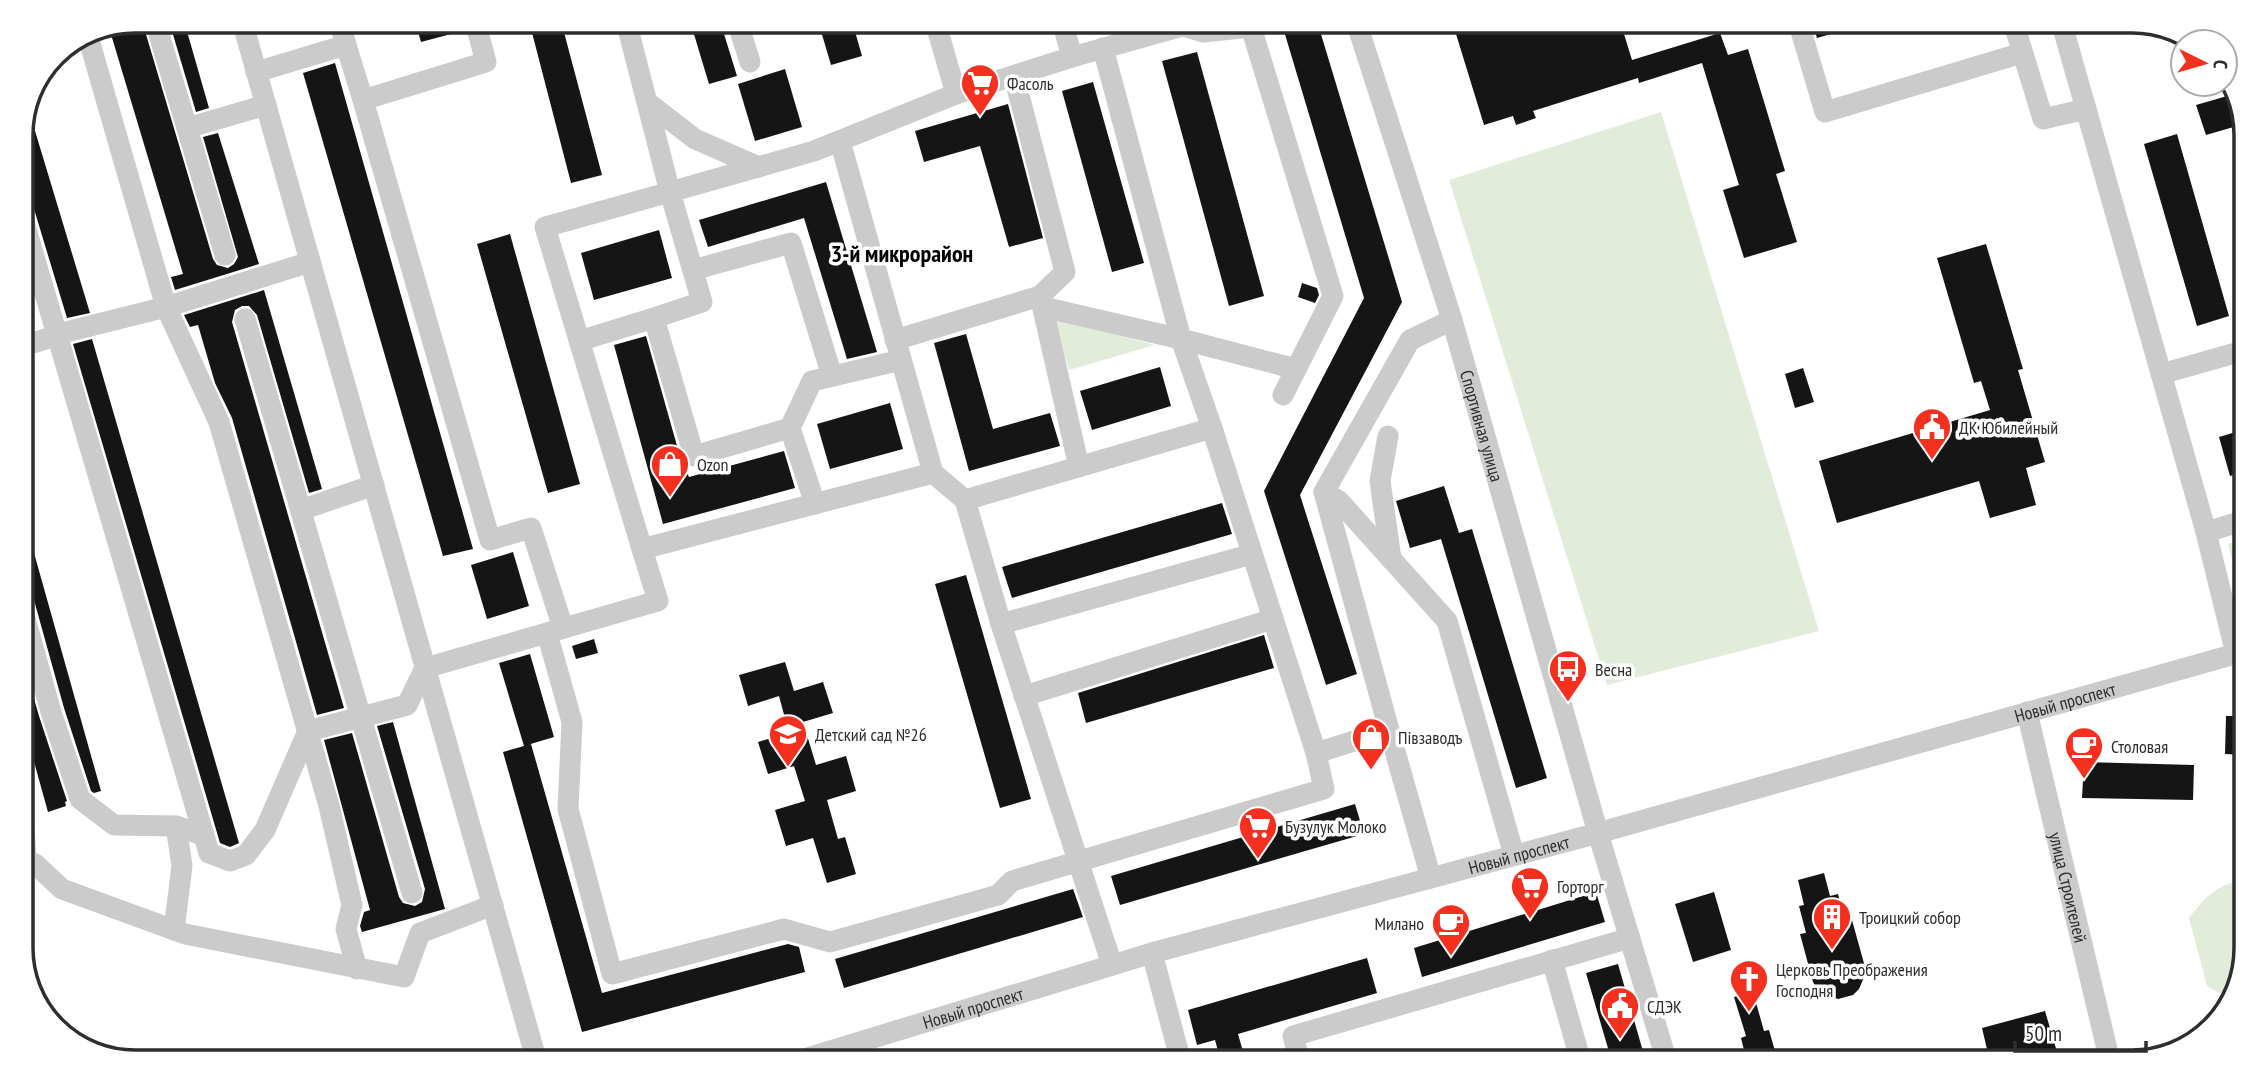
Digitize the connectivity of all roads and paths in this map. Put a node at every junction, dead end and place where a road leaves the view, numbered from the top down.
1 (159, 33) edge
2 (245, 33) edge
3 (342, 33) edge
4 (478, 33) edge
5 (629, 33) edge
6 (741, 33) edge
7 (938, 33) edge
8 (1065, 33) edge
9 (1151, 33) edge
10 (1253, 33) edge
11 (1360, 33) edge
12 (1802, 33) edge
13 (2016, 33) edge
14 (2064, 33) edge
15 (90, 44) edge
16 (346, 45) junction
17 (1103, 48) junction
18 (2022, 52) junction
19 (1072, 57) junction
20 (750, 62) dead end
21 (256, 72) junction
22 (1014, 76) junction
23 (956, 94) junction
24 (363, 100) junction
25 (647, 102) junction
26 (266, 105) junction
27 (2086, 109) junction
28 (187, 128) junction
29 (839, 141) junction
30 (759, 167) junction
31 (670, 192) junction
32 (33, 253) edge
33 (225, 256) dead end
34 (310, 262) junction
35 (692, 270) junction
36 (1042, 302) junction
37 (166, 307) junction
38 (654, 318) junction
39 (245, 320) dead end
40 (1452, 320) junction
41 (57, 335) junction
42 (1181, 339) junction
43 (579, 341) junction
44 (33, 343) edge
45 (898, 350) junction
46 (2234, 353) edge
47 (1296, 369) junction
48 (2161, 374) junction
49 (832, 376) junction
50 (1283, 395) dead end
51 (790, 428) junction
52 (1212, 428) junction
53 (1388, 436) dead end
54 (1079, 467) junction
55 (933, 473) junction
56 (374, 485) junction
57 (1324, 492) junction
58 (965, 500) junction
59 (815, 504) junction
60 (301, 510) junction
61 (2234, 524) edge
62 (2206, 532) junction
63 (642, 549) junction
64 (1252, 554) junction
65 (1391, 559) junction
66 (1273, 619) junction
67 (1001, 624) junction
68 (2234, 628) edge
69 (555, 630) junction
70 (33, 647) edge
71 (2234, 654) edge
72 (425, 668) junction
73 (1024, 696) junction
74 (2027, 712) junction
75 (361, 717) junction
76 (1389, 730) junction
77 (308, 732) junction
78 (1316, 752) junction
79 (176, 826) junction
80 (1598, 832) junction
81 (204, 835) junction
82 (1514, 855) junction
83 (1078, 862) junction
84 (33, 863) edge
85 (1432, 878) junction
86 (412, 893) dead end
87 (493, 905) junction
88 (174, 930) junction
89 (1630, 938) junction
90 (1152, 953) junction
91 (1552, 960) junction
92 (1112, 965) junction
93 (357, 969) junction
94 (534, 1050) edge
95 (833, 1050) edge
96 (1178, 1050) edge
97 (1297, 1050) edge
98 (1578, 1050) edge
99 (1663, 1050) edge
100 (2107, 1050) edge

1 - 28 street
2 - 21 street
3 - 16 street
4 - 24 street
5 - 25 street
6 - 20 street
7 - 23 street
8 - 19 street
9 - 17 street
10 - 47 street
11 - 40 street, Спортивная улица
12 - 18 street
13 - 18 street
14 - 27 street
15 - 37 street
16 - 21 street
16 - 24 street
17 - 19 street
17 - 42 street
18 - 27 street
19 - 22 street
21 - 26 street
22 - 23 street
22 - 36 street
23 - 29 street
24 - 69 street
25 - 30 street
25 - 31 street
26 - 28 street
26 - 34 street
27 - 48 street
28 - 33 street
29 - 30 street
29 - 45 street
30 - 31 street
31 - 35 street
31 - 43 street
32 - 41 street
34 - 37 street
34 - 56 street
35 - 38 street
35 - 49 street
36 - 42 street
36 - 45 street
36 - 54 street
37 - 41 street
37 - 77 street
38 - 43 street
38 - 51 street
39 - 60 street
40 - 57 street
40 - 80 street, Спортивная улица
41 - 44 street
41 - 81 street
42 - 47 street
42 - 52 street
43 - 63 street
45 - 49 street
45 - 55 street
46 - 48 street
47 - 50 street
48 - 62 street
49 - 51 street
51 - 59 street
52 - 54 street
52 - 64 street
53 - 65 street
54 - 58 street
55 - 58 street
55 - 59 street
56 - 60 street
56 - 72 street
57 - 65 street
57 - 76 street
58 - 67 street
59 - 63 street
60 - 75 street
61 - 62 street
62 - 68 street
63 - 69 street
64 - 66 street
64 - 67 street
65 - 82 street
66 - 73 street
66 - 78 street
67 - 73 street
69 - 72 street
69 - 83 street
70 - 79 street
71 - 74 street, Новый проспект
72 - 75 street
72 - 87 street
73 - 83 street
74 - 80 street, Новый проспект
74 - 100 street, улица Строителей
75 - 77 street
75 - 86 street
76 - 78 street
76 - 85 street
77 - 81 street
77 - 93 street
78 - 83 street
79 - 81 street
79 - 88 street
80 - 82 street, Новый проспект
80 - 89 street, Спортивная улица
82 - 85 street, Новый проспект
83 - 92 street
84 - 88 street
85 - 90 street, Новый проспект
87 - 93 street
87 - 94 street
88 - 93 street
89 - 91 street
89 - 99 street, Спортивная улица
90 - 92 street, Новый проспект
90 - 96 street
91 - 97 street
91 - 98 street
92 - 95 street, Новый проспект

